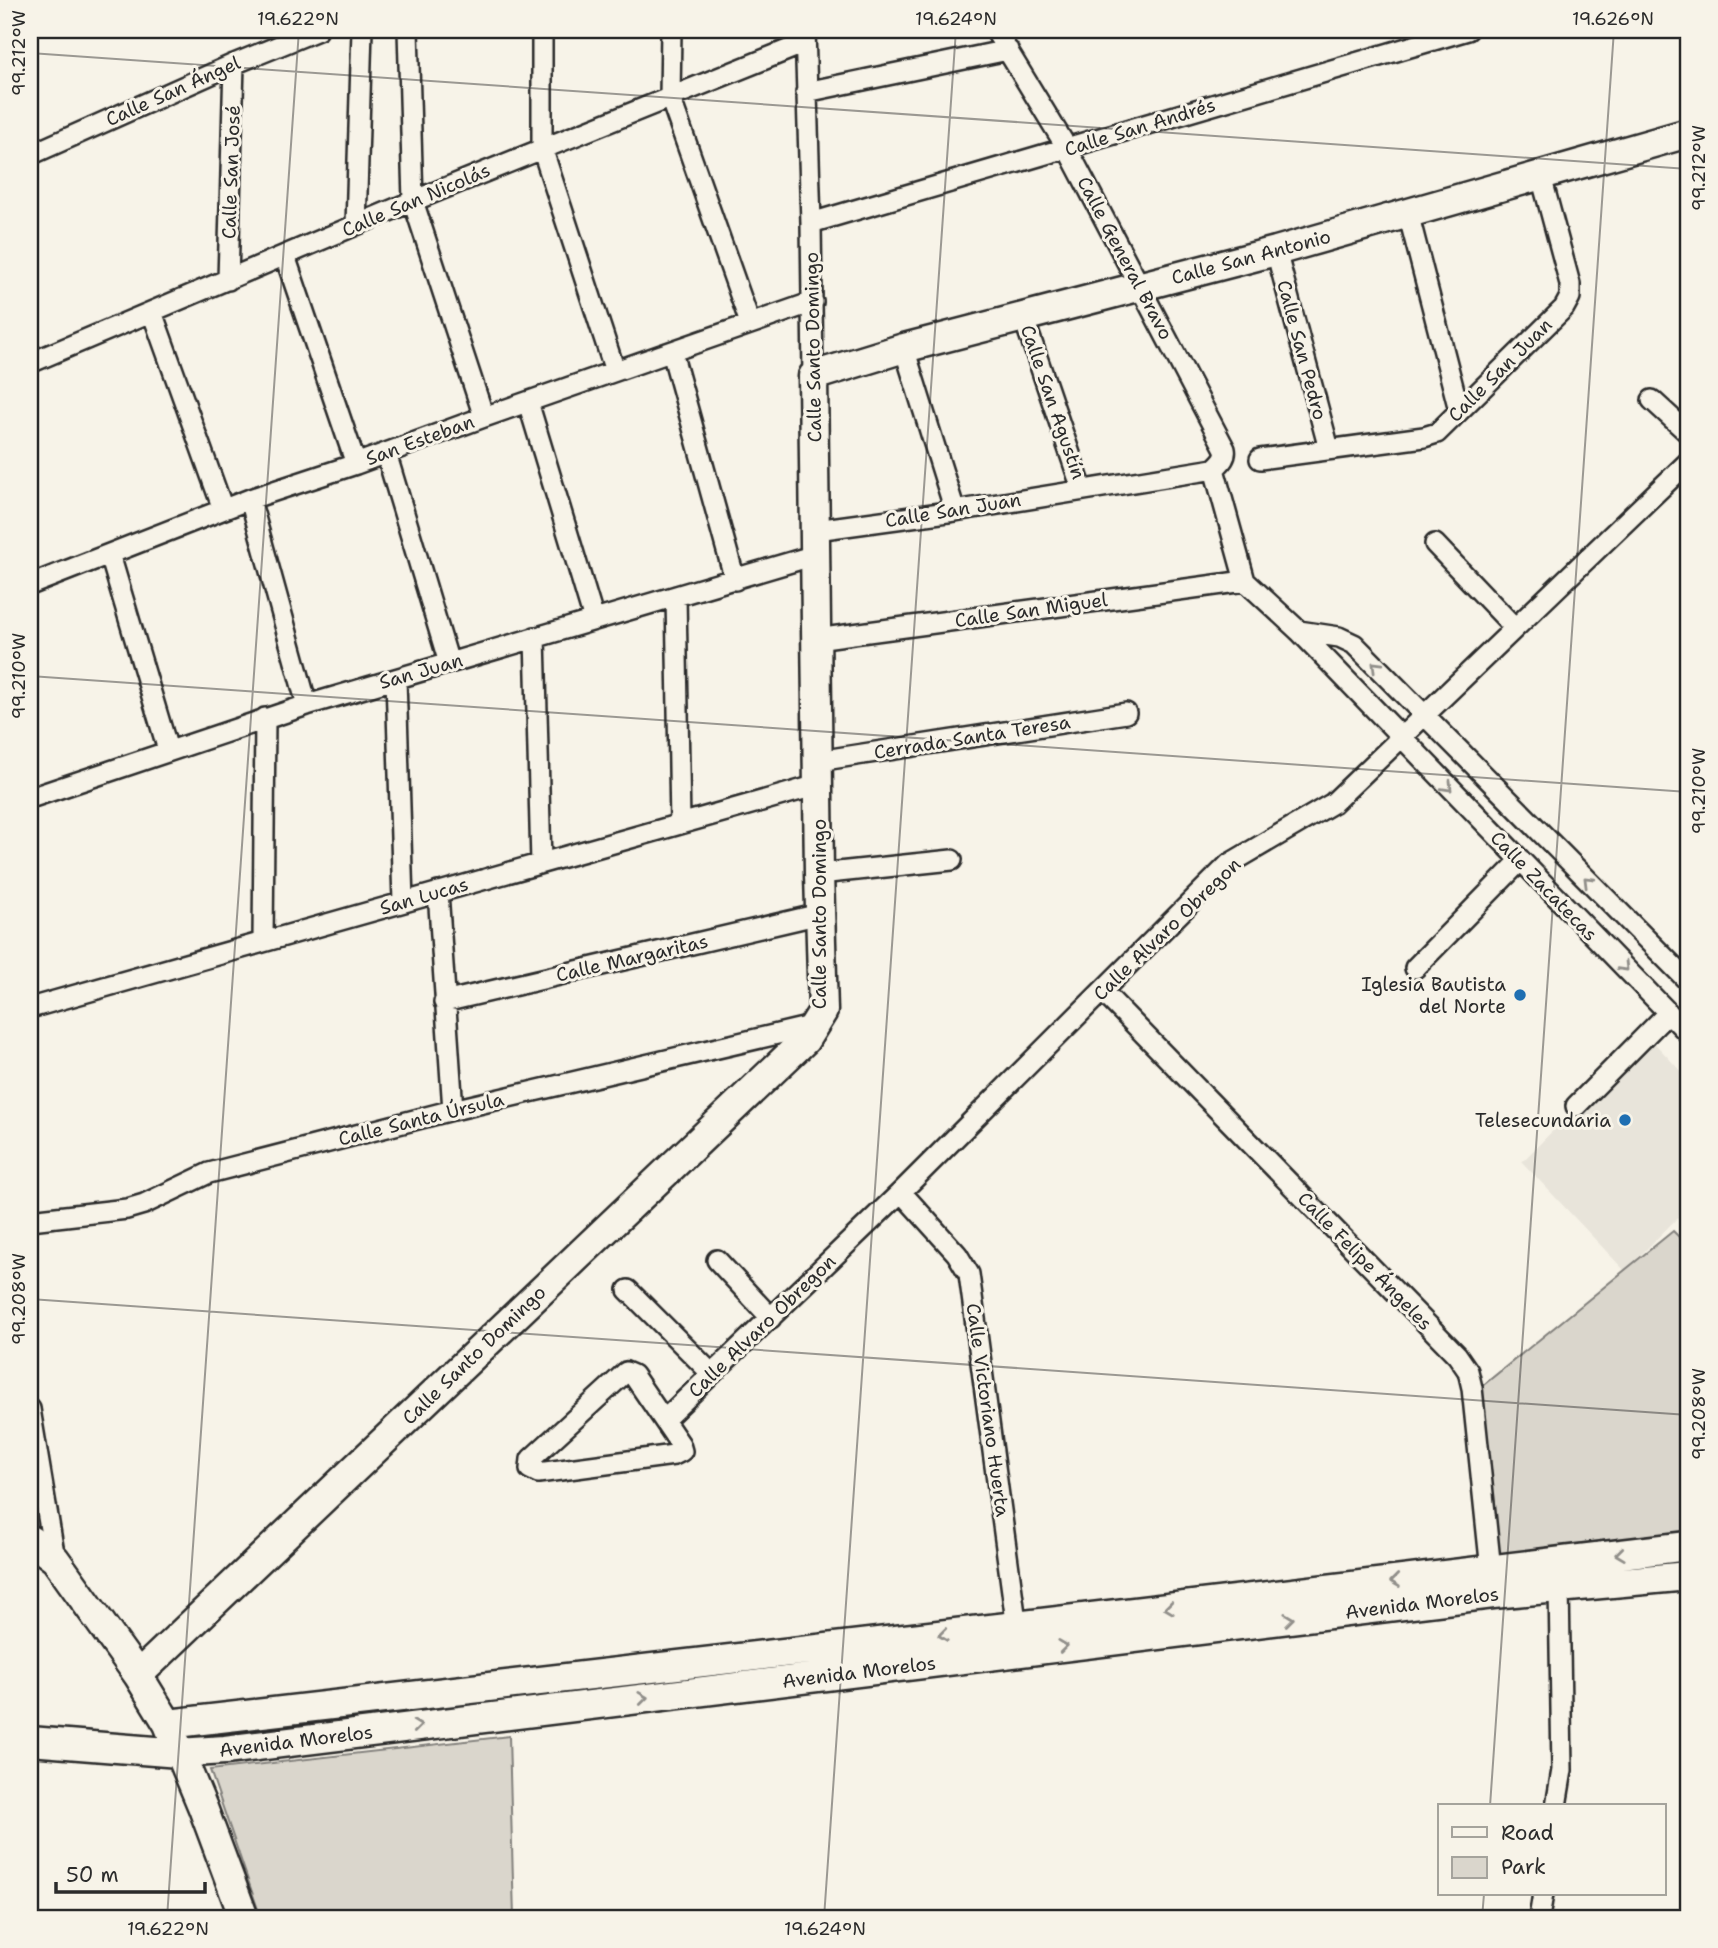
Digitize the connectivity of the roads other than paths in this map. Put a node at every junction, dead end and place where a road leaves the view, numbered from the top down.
1 (318, 30) edge
2 (362, 30) edge
3 (408, 30) edge
4 (541, 30) edge
5 (671, 30) edge
6 (995, 30) edge
7 (1464, 30) edge
8 (805, 37) edge
9 (1008, 50) junction
10 (234, 64) junction
11 (806, 92) junction
12 (670, 97) junction
13 (1688, 133) edge
14 (542, 148) junction
15 (1067, 148) junction
16 (30, 155) edge
17 (1541, 176) junction
18 (413, 201) junction
19 (1408, 213) junction
20 (811, 223) junction
21 (356, 225) junction
22 (1276, 251) junction
23 (285, 256) junction
24 (228, 280) junction
25 (1141, 287) junction
26 (813, 302) junction
27 (152, 312) junction
28 (1023, 316) junction
29 (750, 323) junction
30 (904, 348) junction
31 (672, 352) junction
32 (30, 363) edge
33 (615, 371) junction
34 (813, 376) junction
35 (1652, 400) dead end
36 (528, 402) junction
37 (1460, 410) junction
38 (484, 416) junction
39 (1688, 433) edge
40 (1329, 449) junction
41 (386, 453) junction
42 (1260, 459) dead end
43 (1220, 462) junction
44 (1688, 463) edge
45 (356, 464) junction
46 (1083, 489) junction
47 (250, 499) junction
48 (223, 509) junction
49 (955, 511) junction
50 (815, 543) junction
51 (1435, 544) dead end
52 (110, 555) junction
53 (735, 580) junction
54 (1245, 581) junction
55 (30, 585) edge
56 (676, 596) junction
57 (594, 620) junction
58 (1515, 628) junction
59 (1299, 631) junction
60 (535, 637) junction
61 (816, 639) junction
62 (449, 663) junction
63 (396, 679) junction
64 (307, 705) junction
65 (1126, 713) dead end
66 (1424, 715) junction
67 (265, 718) junction
68 (1401, 738) junction
69 (169, 750) junction
70 (818, 773) junction
71 (30, 798) edge
72 (1522, 815) junction
73 (680, 824) junction
74 (1498, 839) junction
75 (952, 860) dead end
76 (1520, 861) junction
77 (541, 863) junction
78 (819, 874) junction
79 (438, 892) junction
80 (403, 902) junction
81 (820, 914) junction
82 (263, 942) junction
83 (1415, 968) dead end
84 (1688, 981) edge
85 (1102, 992) junction
86 (444, 1002) junction
87 (30, 1008) edge
88 (1668, 1013) junction
89 (816, 1025) junction
90 (1688, 1033) edge
91 (1576, 1106) dead end
92 (453, 1110) junction
93 (901, 1192) junction
94 (30, 1220) edge
95 (717, 1260) dead end
96 (628, 1290) dead end
97 (771, 1318) junction
98 (712, 1374) junction
99 (30, 1409) edge
100 (664, 1420) junction
101 (30, 1540) edge
102 (1688, 1546) edge
103 (55, 1559) junction
104 (1688, 1576) edge
105 (1492, 1582) junction
106 (1559, 1587) junction
107 (1018, 1639) junction
108 (138, 1675) junction
109 (505, 1685) junction
110 (508, 1715) junction
111 (168, 1724) junction
112 (30, 1741) edge
113 (178, 1753) junction
114 (1556, 1804) edge
115 (1543, 1896) edge
116 (243, 1918) edge
117 (1539, 1918) edge

1 - 10 street, Calle San Ángel
2 - 21 street
3 - 18 street
4 - 14 street
5 - 12 street
6 - 9 street, Calle General Bravo
7 - 15 street, Calle San Andrés
8 - 11 street, Calle Santo Domingo
8 - 12 street, Calle San Nicolás
9 - 11 street
9 - 15 street, Calle General Bravo
10 - 16 street, Calle San Ángel
10 - 24 street, Calle San José
11 - 20 street, Calle Santo Domingo
12 - 14 street, Calle San Nicolás
12 - 29 street
13 - 17 main road, Calle San Antonio
14 - 18 street, Calle San Nicolás
14 - 33 street
15 - 20 street, Calle San Andrés
15 - 25 street, Calle General Bravo
17 - 19 main road, Calle San Antonio
17 - 37 street, Calle San Juan
18 - 21 street, Calle San Nicolás
18 - 38 street
19 - 22 main road, Calle San Antonio
19 - 37 street
20 - 26 street, Calle Santo Domingo
21 - 23 street, Calle San Nicolás
22 - 25 main road, Calle San Antonio
22 - 40 street, Calle San Pedro
23 - 24 street, Calle San Nicolás
23 - 45 street
24 - 27 street, Calle San Nicolás
25 - 28 main road, Calle San Antonio
25 - 43 street, Calle General Bravo
26 - 29 street, San Esteban
26 - 34 street, Calle Santo Domingo
27 - 32 street, Calle San Nicolás
27 - 48 street
28 - 30 main road, Calle San Antonio
28 - 46 street, Calle San Agustín
29 - 31 street, San Esteban
30 - 34 main road, Calle San Antonio
30 - 49 street
31 - 33 street, San Esteban
31 - 53 street
33 - 36 street, San Esteban
34 - 50 main road, Calle Santo Domingo
35 - 39 street
36 - 38 street, San Esteban
36 - 57 street
37 - 40 street, Calle San Juan
38 - 41 street, San Esteban
40 - 42 street, Calle San Juan
41 - 45 street, San Esteban
41 - 62 street
43 - 46 street, Calle San Juan
43 - 54 street, Calle General Bravo
44 - 58 street, Calle Alvaro Obregon
45 - 47 street, San Esteban
46 - 49 street, Calle San Juan
47 - 48 street, San Esteban
47 - 64 street
48 - 52 street, San Esteban
49 - 50 street, Calle San Juan
50 - 53 street, San Juan
50 - 61 main road, Calle Santo Domingo
51 - 58 street
52 - 55 street, San Esteban
52 - 69 street
53 - 56 street, San Juan
54 - 59 street, Calle Zacatecas
54 - 61 street, Calle San Miguel
56 - 57 street, San Juan
56 - 73 street
57 - 60 street, San Juan
58 - 66 street, Calle Alvaro Obregon
66 -> 59 street, Calle Zacatecas
59 - 68 street, Calle Zacatecas
60 - 62 street, San Juan
60 - 77 street
61 - 70 main road, Calle Santo Domingo
62 - 63 street, San Juan
63 - 64 street, San Juan
63 - 80 street
64 - 67 street, San Juan
65 - 70 street, Cerrada Santa Teresa
66 - 68 street, Calle Alvaro Obregon
66 - 72 street, Calle Zacatecas
67 - 69 street, San Juan
67 - 82 street
68 -> 74 street, Calle Zacatecas
68 - 85 street, Calle Alvaro Obregon
69 - 71 street, San Juan
70 - 73 street, San Lucas
70 - 78 main road, Calle Santo Domingo
72 - 74 street
84 -> 72 street, Calle Zacatecas
73 - 77 street, San Lucas
74 - 76 street, Calle Zacatecas
75 - 78 street
76 - 83 street
76 -> 88 street, Calle Zacatecas
77 - 79 street, San Lucas
78 - 81 main road, Calle Santo Domingo
79 - 80 street, San Lucas
79 - 86 street
80 - 82 street, San Lucas
81 - 86 street, Calle Margaritas
81 - 89 main road, Calle Santo Domingo
82 - 87 street, San Lucas
85 - 93 street, Calle Alvaro Obregon
85 - 105 street, Calle Felipe Ángeles
86 - 92 street
88 - 90 street, Calle Zacatecas
88 - 91 street
89 - 92 street, Calle Santa Úrsula
89 - 108 main road, Calle Santo Domingo
92 - 94 street, Calle Santa Úrsula
93 - 97 street, Calle Alvaro Obregon
93 - 107 street, Calle Victoriano Huerta
95 - 97 street
96 - 98 street
97 - 98 street, Calle Alvaro Obregon
98 - 100 street, Calle Alvaro Obregon
99 - 103 street
100 - 100 street
101 - 103 main road
102 -> 105 main road, Avenida Morelos
103 - 108 main road
104 - 106 main road, Avenida Morelos
105 - 106 main road, Avenida Morelos
105 - 107 main road, Avenida Morelos
106 - 114 street
107 -> 109 main road, Avenida Morelos
110 -> 107 main road, Avenida Morelos
108 - 111 main road
109 - 110 street
109 - 111 main road, Avenida Morelos
113 -> 110 main road, Avenida Morelos
111 - 113 main road
112 - 113 main road, Avenida Morelos
113 - 116 main road
115 - 117 street

